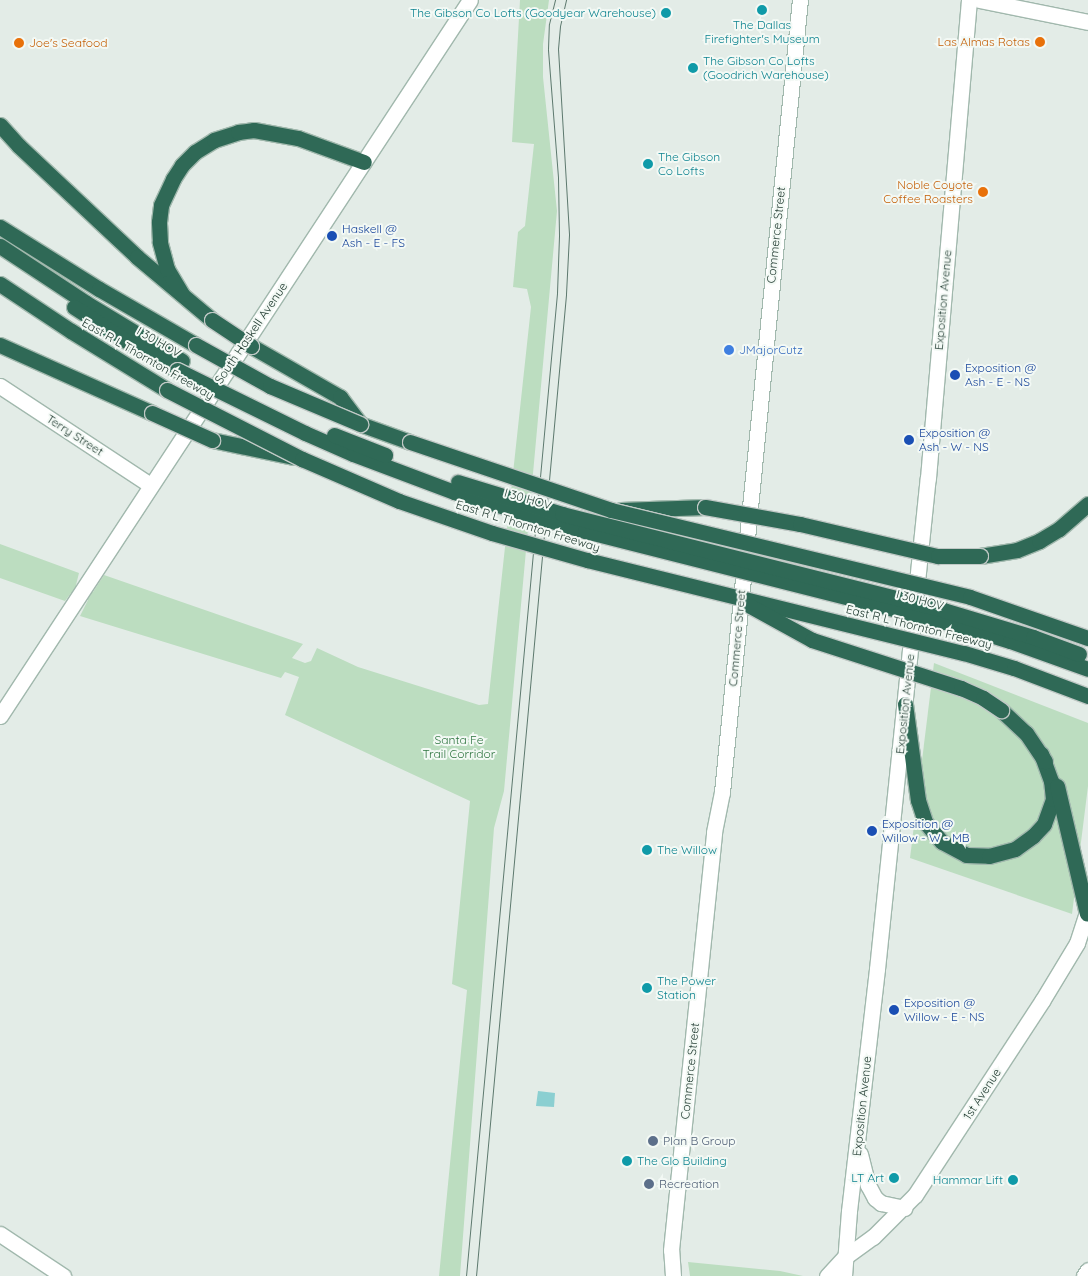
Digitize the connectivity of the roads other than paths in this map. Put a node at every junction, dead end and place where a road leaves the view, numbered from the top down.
1 (470, 0) edge
2 (800, 0) edge
3 (969, 0) edge
4 (979, 0) edge
5 (1088, 22) edge
6 (0, 125) edge
7 (364, 162) junction
8 (0, 227) edge
9 (0, 246) edge
10 (0, 258) edge
11 (0, 284) edge
12 (182, 294) junction
13 (0, 345) edge
14 (180, 365) junction
15 (0, 386) edge
16 (360, 424) junction
17 (302, 459) junction
18 (150, 485) junction
19 (1088, 504) edge
20 (611, 510) junction
21 (731, 595) junction
22 (1088, 638) edge
23 (1088, 658) edge
24 (1088, 669) edge
25 (1088, 696) edge
26 (905, 704) junction
27 (0, 716) edge
28 (1041, 754) junction
29 (1088, 908) edge
30 (1088, 914) edge
31 (858, 1148) junction
32 (904, 1208) junction
33 (0, 1234) edge
34 (845, 1257) junction
35 (1088, 1270) edge
36 (63, 1276) edge
37 (673, 1276) edge
38 (827, 1276) edge
39 (844, 1276) edge
40 (1084, 1276) edge

1 - 7 main road, South Haskell Avenue
2 - 37 main road, Commerce Street
3 - 26 main road, Exposition Avenue
4 - 5 main road
6 - 12 highway
7 - 12 highway
7 - 18 main road, South Haskell Avenue
8 - 16 highway, bridge
9 - 14 highway, I 30 HOV
10 - 14 highway, I 30 HOV
11 - 17 highway, East R L Thornton Freeway, bridge
12 - 16 highway, bridge
13 - 17 highway, bridge
14 - 23 highway, I 30 HOV, bridge
14 - 24 highway, I 30 HOV, bridge
15 - 18 main road, Terry Street
16 - 20 highway, bridge
17 - 21 highway, East R L Thornton Freeway, bridge
18 - 27 main road, South Haskell Avenue
19 - 20 highway, bridge
20 - 22 highway, bridge
21 - 25 highway, East R L Thornton Freeway, bridge
21 - 28 highway, bridge
26 - 28 highway
26 - 31 main road, Exposition Avenue
28 - 30 highway
29 - 30 main road, 1st Avenue
30 - 32 main road, 1st Avenue
31 - 32 main road
31 - 34 main road, Exposition Avenue
32 - 34 main road, 1st Avenue
33 - 36 main road
34 - 38 main road
34 - 39 main road, Exposition Avenue
35 - 40 main road

